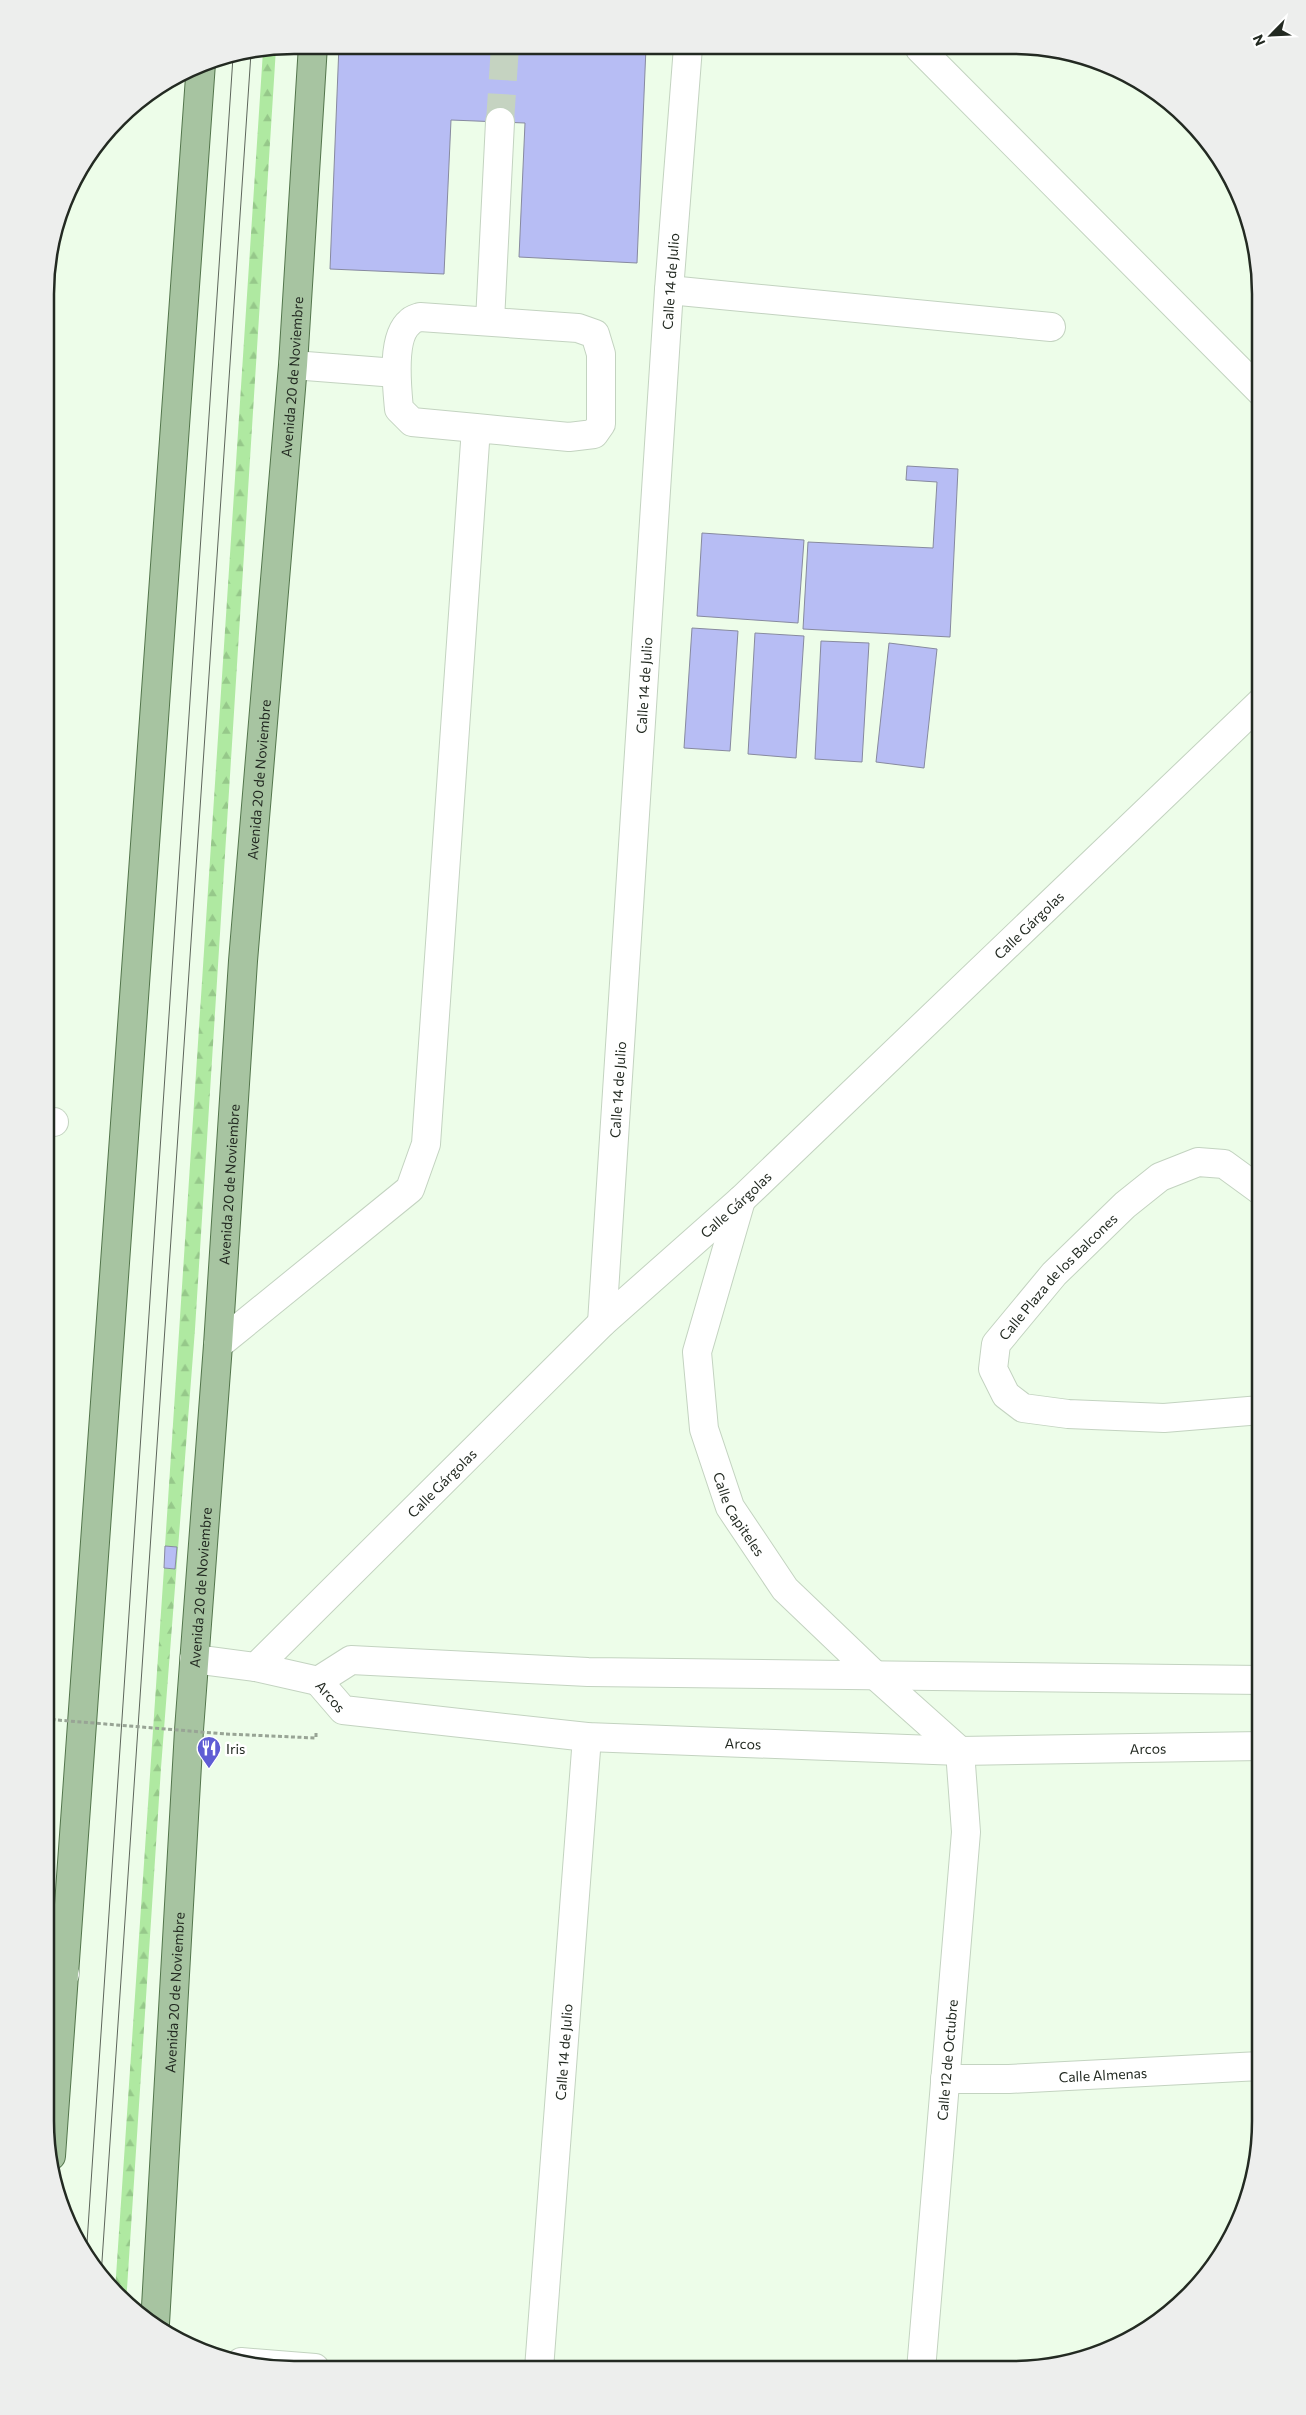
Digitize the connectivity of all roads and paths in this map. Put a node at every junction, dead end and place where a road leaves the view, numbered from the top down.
1 (312, 54) edge
2 (687, 54) edge
3 (925, 54) edge
4 (200, 73) edge
5 (500, 122) tunnel mouth
6 (669, 290) junction
7 (490, 321) junction
8 (1051, 327) dead end
9 (293, 364) junction
10 (396, 373) junction
11 (1252, 383) edge
12 (476, 428) junction
13 (1252, 711) edge
14 (1252, 1184) edge
15 (741, 1200) junction
16 (602, 1323) junction
17 (218, 1346) junction
18 (1252, 1411) edge
19 (194, 1659) junction
20 (256, 1667) junction
21 (876, 1676) junction
22 (1252, 1680) edge
23 (318, 1681) junction
24 (54, 1720) edge
25 (587, 1737) junction
26 (316, 1738) dead end
27 (1252, 1746) edge
28 (960, 1751) junction
29 (55, 1977) edge
30 (54, 2022) edge
31 (1252, 2066) edge
32 (945, 2079) junction
33 (155, 2318) edge
34 (540, 2361) edge
35 (922, 2361) edge

1 - 9 main road, Avenida 20 de Noviembre
2 - 6 street, Calle 14 de Julio
3 - 11 street
4 - 29 main road
5 - 7 street
6 - 8 street
6 - 16 street, Calle 14 de Julio
7 - 10 street
7 - 12 street
9 - 10 street
9 - 17 main road, Avenida 20 de Noviembre
10 - 12 street
12 - 17 street
13 - 15 street, Calle Gárgolas
14 - 18 street, Calle Plaza de los Balcones
15 - 16 street, Calle Gárgolas
15 - 21 street, Calle Capiteles
16 - 20 street, Calle Gárgolas
17 - 19 main road, Avenida 20 de Noviembre
19 - 20 street
19 - 33 main road, Avenida 20 de Noviembre
20 - 23 street
21 - 22 street, Arcos
21 - 23 street, Arcos
21 - 28 street, Calle Capiteles
23 - 25 street, Arcos
24 - 26 path, bridge
25 - 28 street, Arcos
25 - 34 street, Calle 14 de Julio
27 - 28 street, Arcos
28 - 32 street, Calle 12 de Octubre
29 - 30 main road
31 - 32 street, Calle Almenas
32 - 35 street, Calle 12 de Octubre

